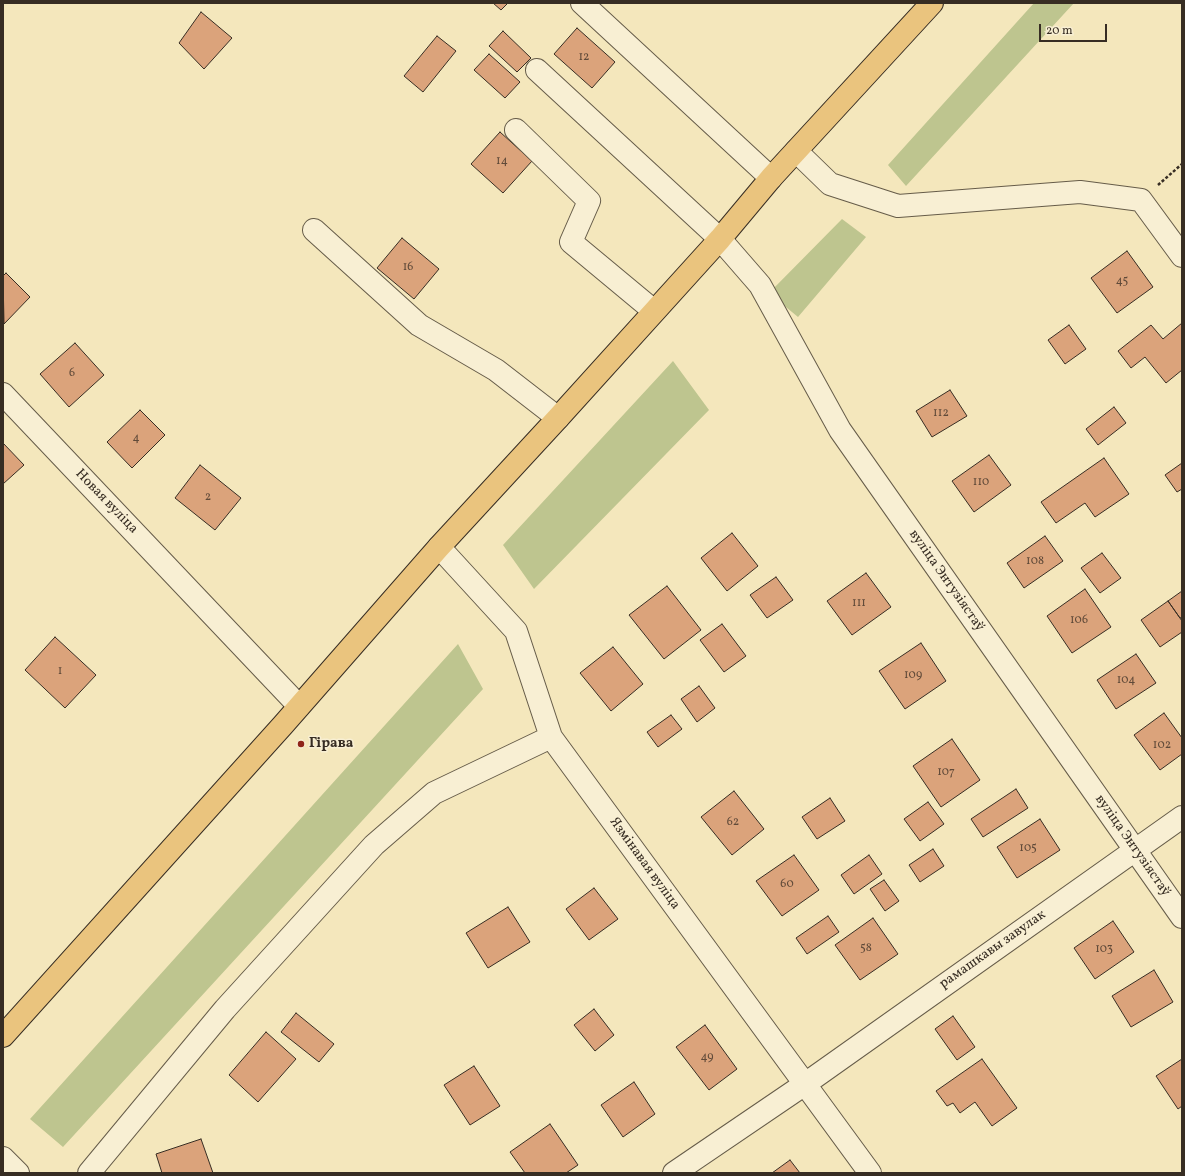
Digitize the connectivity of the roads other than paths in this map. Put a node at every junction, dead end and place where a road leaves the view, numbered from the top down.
1 (582, 3) edge
2 (932, 3) edge
3 (537, 70) dead end
4 (516, 130) dead end
5 (796, 152) junction
6 (771, 178) junction
7 (314, 230) dead end
8 (720, 239) junction
9 (1182, 256) edge
10 (654, 311) junction
11 (3, 394) edge
12 (558, 418) junction
13 (439, 547) junction
14 (299, 706) junction
15 (551, 737) junction
16 (1182, 817) edge
17 (1135, 849) junction
18 (1182, 917) edge
19 (3, 1036) edge
20 (805, 1084) junction
21 (3, 1158) edge
22 (18, 1173) edge
23 (89, 1173) edge
24 (674, 1173) edge
25 (870, 1173) edge

1 - 6 street
2 - 5 main road
3 - 8 street, вуліца Энтузіястаў
4 - 10 street
5 - 6 main road
5 - 9 street
6 - 8 main road
7 - 12 street
8 - 10 main road
8 - 17 street, вуліца Энтузіястаў
10 - 12 main road
11 - 14 street, Новая вуліца
12 - 13 main road
13 - 14 main road
13 - 15 street, Язмінавая вуліца
14 - 19 main road
15 - 20 street, Язмінавая вуліца
15 - 23 street
16 - 17 street, рамашкавы завулак
17 - 18 street, вуліца Энтузіястаў
17 - 20 street, рамашкавы завулак
20 - 24 street, рамашкавы завулак
20 - 25 street, Язмінавая вуліца
21 - 22 street

